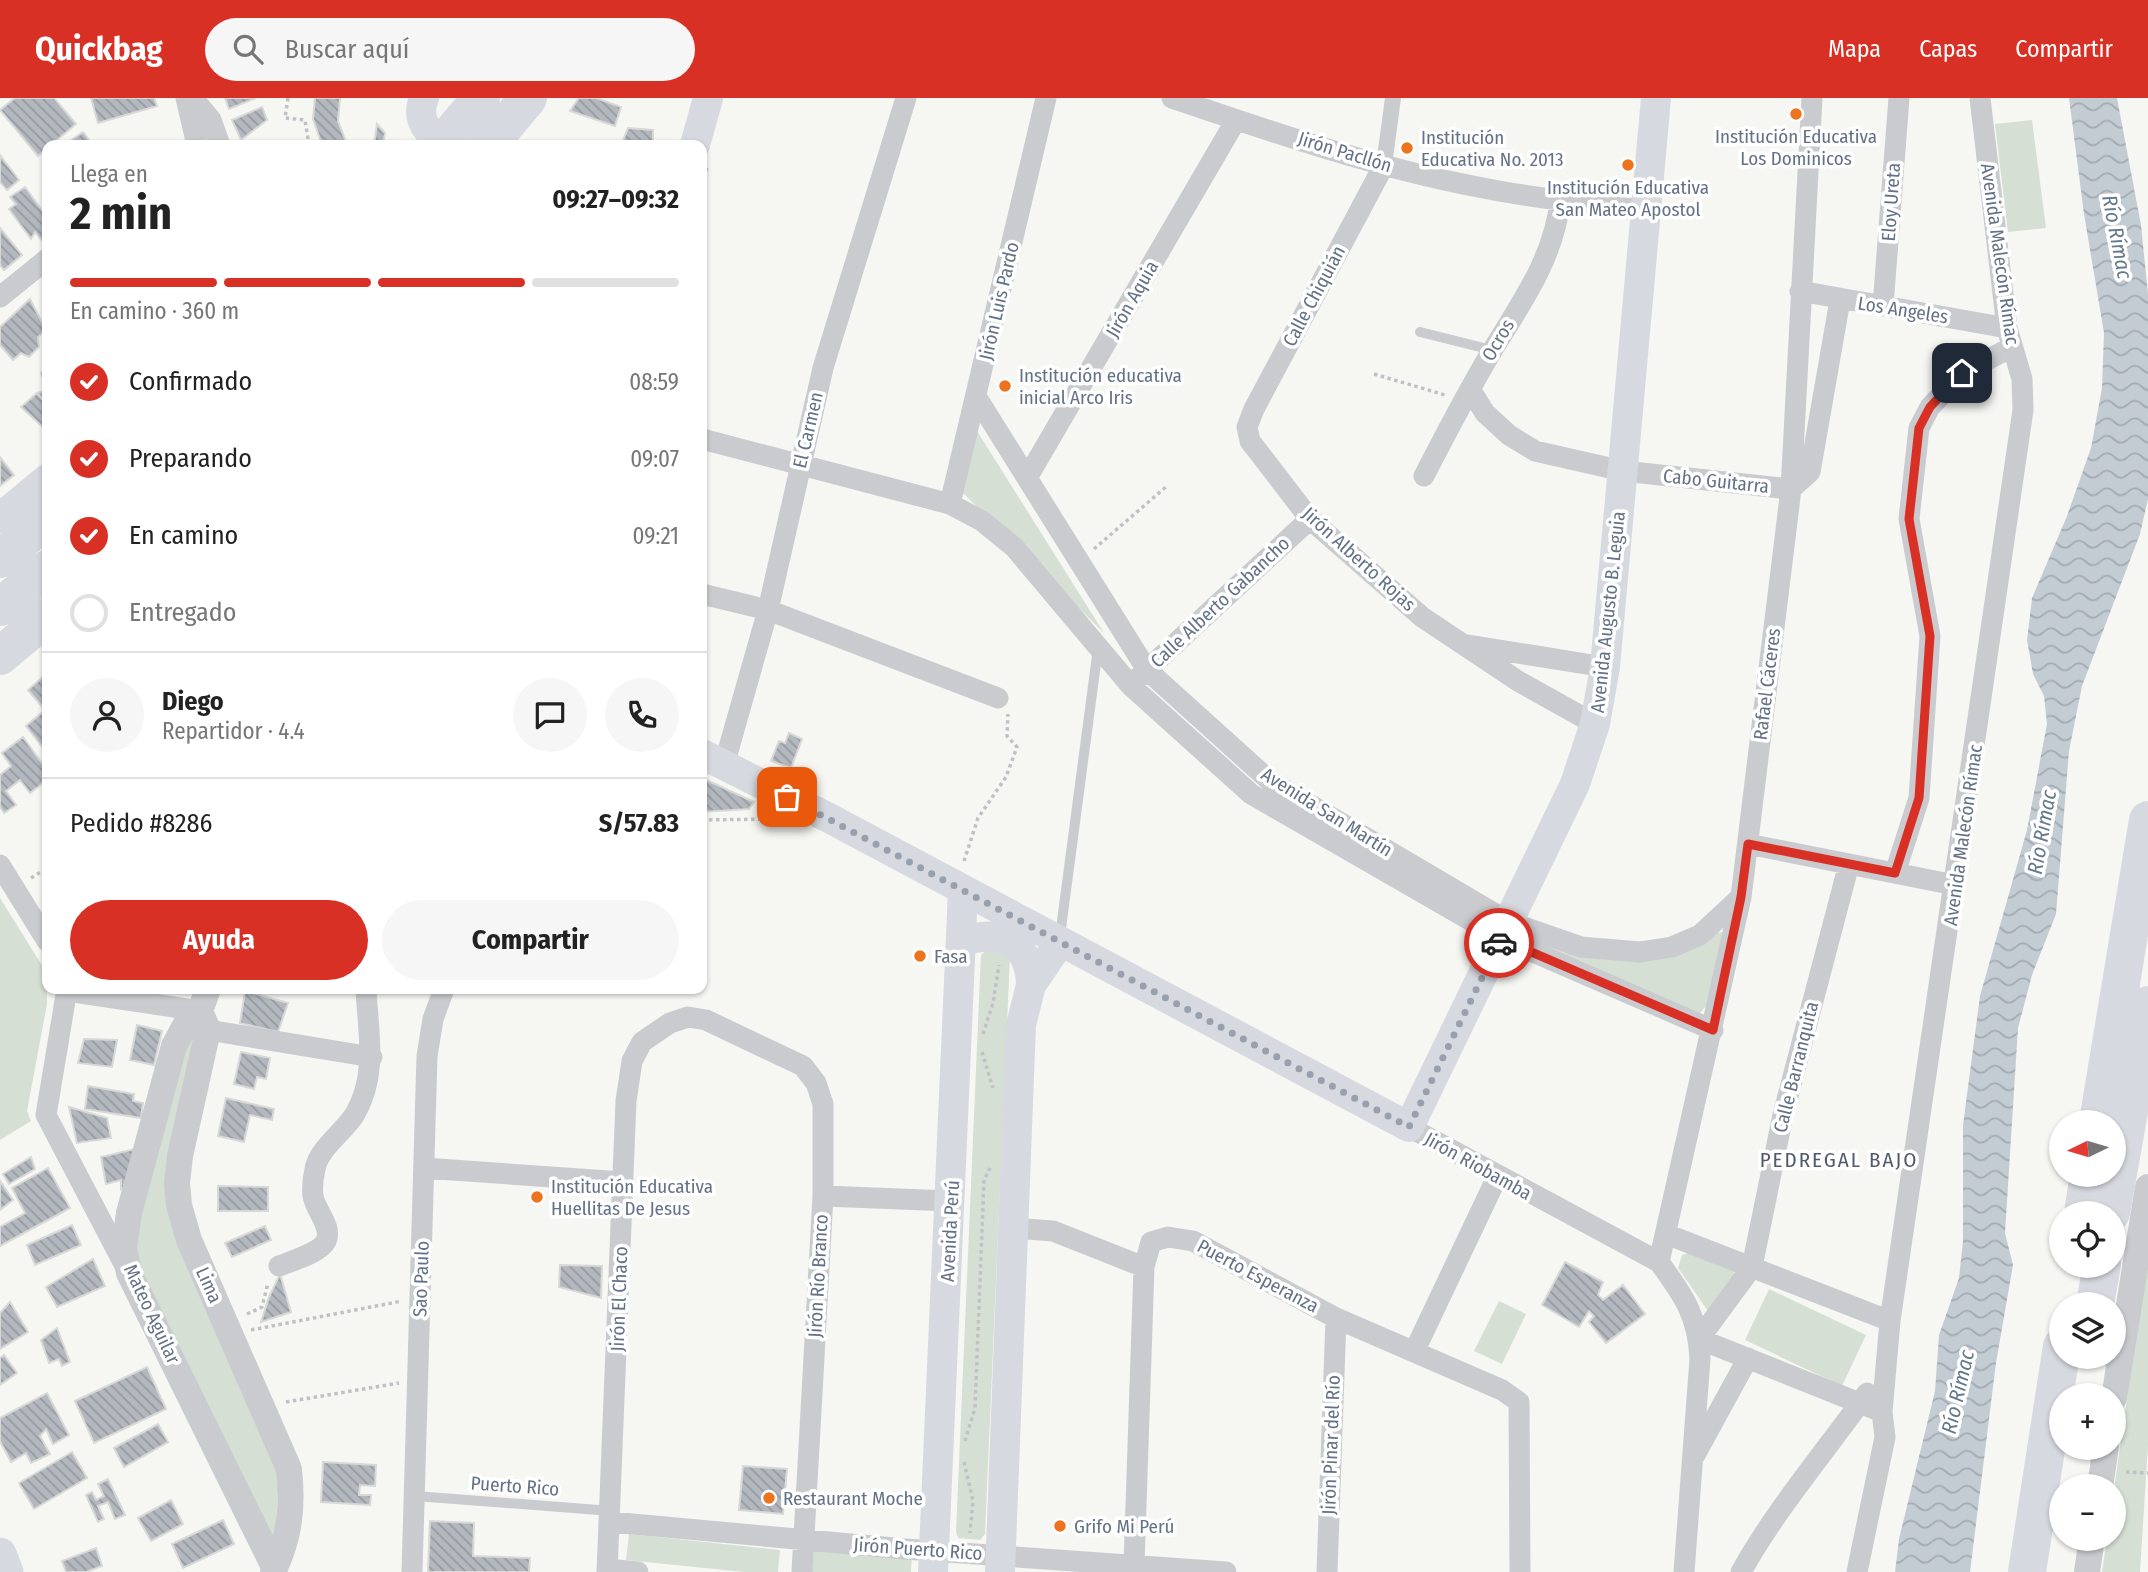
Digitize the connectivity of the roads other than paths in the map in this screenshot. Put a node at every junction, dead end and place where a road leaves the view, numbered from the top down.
1 (186, 98) edge
2 (193, 98) edge
3 (424, 98) edge
4 (481, 98) edge
5 (528, 98) edge
6 (708, 98) edge
7 (906, 98) edge
8 (1046, 98) edge
9 (1172, 98) edge
10 (1393, 98) edge
11 (1656, 98) edge
12 (1812, 98) edge
13 (1899, 98) edge
14 (1980, 98) edge
15 (1236, 120) junction
16 (196, 140) edge
17 (218, 140) edge
18 (437, 140) edge
19 (446, 140) edge
20 (493, 140) edge
21 (696, 140) edge
22 (1384, 165) junction
23 (1560, 201) junction
24 (1646, 210) junction
25 (42, 263) edge
26 (1800, 291) junction
27 (0, 297) edge
28 (1840, 300) junction
29 (1883, 306) junction
30 (1420, 332) dead end
31 (2009, 337) junction
32 (1492, 350) junction
33 (1467, 395) junction
34 (977, 398) junction
35 (1247, 427) joint
36 (707, 440) edge
37 (800, 465) junction
38 (1623, 471) junction
39 (1424, 476) dead end
40 (1027, 478) junction
41 (42, 488) edge
42 (1791, 489) junction
43 (950, 504) junction
44 (1310, 519) junction
45 (18, 534) edge
46 (42, 574) edge
47 (707, 595) edge
48 (0, 607) edge
49 (768, 610) junction
50 (42, 621) edge
51 (1462, 644) junction
52 (1098, 648) junction
53 (0, 656) edge
54 (1605, 667) junction
55 (1147, 670) junction
56 (1131, 685) junction
57 (998, 698) road end
58 (1595, 724) junction
59 (713, 760) edge
60 (2148, 820) edge
61 (1748, 844) junction
62 (0, 864) edge
63 (1849, 864) junction
64 (1895, 873) junction
65 (1955, 885) junction
66 (960, 888) junction
67 (1741, 897) junction
68 (1505, 930) junction
69 (42, 933) edge
70 (961, 942) junction
71 (1059, 942) junction
72 (1031, 985) junction
73 (66, 994) edge
74 (95, 994) edge
75 (366, 994) edge
76 (442, 994) edge
77 (2148, 1005) edge
78 (205, 1010) edge
79 (1713, 1030) junction
80 (730, 1031) joint
81 (372, 1057) junction
82 (2100, 1110) edge
83 (1409, 1127) junction
84 (424, 1168) junction
85 (1497, 1177) junction
86 (623, 1182) junction
87 (2148, 1187) edge
88 (823, 1196) junction
89 (951, 1201) junction
90 (2134, 1222) edge
91 (1013, 1228) junction
92 (1666, 1234) junction
93 (1659, 1262) junction
94 (279, 1266) road end
95 (1144, 1267) junction
96 (1752, 1267) junction
97 (128, 1273) junction
98 (1336, 1318) junction
99 (1890, 1321) junction
100 (1699, 1339) junction
101 (1414, 1352) junction
102 (1748, 1358) junction
103 (1885, 1368) junction
104 (2058, 1369) edge
105 (2116, 1383) edge
106 (1860, 1403) junction
107 (1882, 1412) junction
108 (1691, 1462) junction
109 (415, 1496) junction
110 (611, 1517) junction
111 (803, 1540) junction
112 (2056, 1551) edge
113 (2090, 1551) edge
114 (0, 1554) edge
115 (934, 1561) edge
116 (1000, 1563) edge
117 (1134, 1565) junction
118 (274, 1570) edge
119 (607, 1571) edge
120 (7, 1572) edge
121 (412, 1572) edge
122 (638, 1572) edge
123 (802, 1572) edge
124 (1226, 1572) edge
125 (1327, 1572) edge
126 (1520, 1572) edge
127 (1684, 1572) edge
128 (1741, 1572) edge
129 (1857, 1572) edge
130 (2027, 1572) edge
131 (2053, 1572) edge
132 (2087, 1572) edge

1 - 16 street
2 - 17 street
3 - 18 main road
4 - 19 highway
5 - 20 highway
6 - 21 main road
7 - 37 street, El Carmen
8 - 34 street, Jirón Luis Pardo
9 - 15 street, Jirón Pacllón
10 - 22 street
11 - 24 main road, Avenida Augusto B. Leguia
12 - 26 street, Rafael Cáceres
13 - 29 street, Eloy Ureta
14 - 31 street, Avenida Malecón Rímac
15 - 22 street, Jirón Pacllón
15 - 40 street, Jirón Aquia
22 - 23 street, Jirón Pacllón
22 - 35 street, Calle Chiquián
23 - 24 street, Jirón Pacllón
23 - 32 street, Ocros
24 - 38 main road, Avenida Augusto B. Leguia
25 - 27 street
26 - 28 street, Los Angeles
26 - 42 street, Rafael Cáceres
28 - 29 street, Los Angeles
28 - 42 street, Cabo Guitarra
29 - 31 street, Los Angeles
30 - 32 lane
31 - 64 street
31 - 65 street, Avenida Malecón Rímac
32 - 33 street, Ocros
33 - 38 street, Cabo Guitarra
33 - 39 street, Ocros
34 - 40 street, Avenida San Martín
34 - 43 street, Jirón Luis Pardo
35 - 44 street, Jirón Alberto Rojas
36 - 37 street, Avenida San Martín
37 - 43 street, Avenida San Martín
37 - 49 street, El Carmen
38 - 42 street, Cabo Guitarra
38 - 54 main road, Avenida Augusto B. Leguia
40 - 55 street, Avenida San Martín
41 - 45 main road
42 - 61 street, Rafael Cáceres
43 - 52 street, Avenida San Martín
44 - 51 street, Jirón Alberto Rojas
44 - 55 street, Calle Alberto Gabancho
46 - 48 highway
47 - 49 street
49 - 57 street
49 - 59 street, El Carmen
50 - 53 highway
51 - 54 street, Jirón Alberto Rojas
51 - 58 street, Jirón Alberto Rojas
52 - 56 street, Avenida San Martín
52 - 71 lane
54 - 58 main road, Avenida Augusto B. Leguia
55 - 56 street, Calle Alberto Gabancho
55 - 68 street, Avenida San Martín
56 - 68 street, Avenida San Martín
58 - 68 main road, Avenida Augusto B. Leguia
59 - 66 main road, Jirón Riobamba
60 - 82 highway
61 - 63 street
61 - 67 street, Rafael Cáceres
62 - 69 street
63 - 64 street
63 - 96 street, Calle Barranquita
64 - 65 street
65 - 99 street, Avenida Malecón Rímac
66 - 70 main road, Avenida Perú
66 - 71 main road, Jirón Riobamba
67 - 68 street, Avenida San Martín
67 - 79 street, Rafael Cáceres
68 - 79 street, Avenida San Martín
68 - 83 main road, Avenida Augusto B. Leguia
70 - 72 main road
70 - 89 main road, Avenida Perú
71 - 72 main road
71 - 83 main road, Jirón Riobamba
72 - 91 main road
73 - 97 street
74 - 78 street
75 - 81 street
76 - 84 street, Sao Paulo
77 - 90 highway
78 - 81 street
78 - 97 street, Mateo Aguilar
78 - 118 street, Lima
79 - 92 street, Rafael Cáceres
80 - 86 street, Jirón El Chaco
80 - 88 street, Jirón Río Branco
81 - 94 street
83 - 85 street, Jirón Riobamba
84 - 86 street
84 - 109 street, Sao Paulo
85 - 93 street, Jirón Riobamba
85 - 101 street
86 - 110 street, Jirón El Chaco
87 - 90 street
88 - 89 street
88 - 111 street, Jirón Río Branco
89 - 115 main road, Avenida Perú
90 - 105 street
91 - 95 street
91 - 116 main road
92 - 93 street, Rafael Cáceres
92 - 96 street
93 - 100 street, Jirón Riobamba
95 - 98 street, Puerto Esperanza
95 - 117 street, Puerto Esperanza
96 - 99 street
96 - 100 street, Calle Barranquita
97 - 118 street, Mateo Aguilar
98 - 101 street, Puerto Esperanza
98 - 125 street, Jirón Pinar del Río
99 - 103 street, Avenida Malecón Rímac
100 - 102 street
100 - 108 street, Jirón Riobamba
101 - 126 street, Puerto Esperanza
102 - 106 street
102 - 108 street
103 - 106 street
103 - 107 street, Avenida Malecón Rímac
104 - 130 highway
106 - 107 street
106 - 128 street
107 - 129 street, Avenida Malecón Rímac
108 - 127 street, Jirón Riobamba
109 - 110 lane, Puerto Rico
109 - 121 street, Sao Paulo
110 - 111 street, Jirón Puerto Rico
110 - 119 street, Jirón El Chaco
111 - 115 street, Jirón Puerto Rico
111 - 123 street, Jirón Río Branco
112 - 131 highway
113 - 132 street
114 - 120 main road
115 - 116 street, Jirón Puerto Rico
116 - 117 street, Jirón Puerto Rico
117 - 124 street, Jirón Puerto Rico
119 - 122 street

